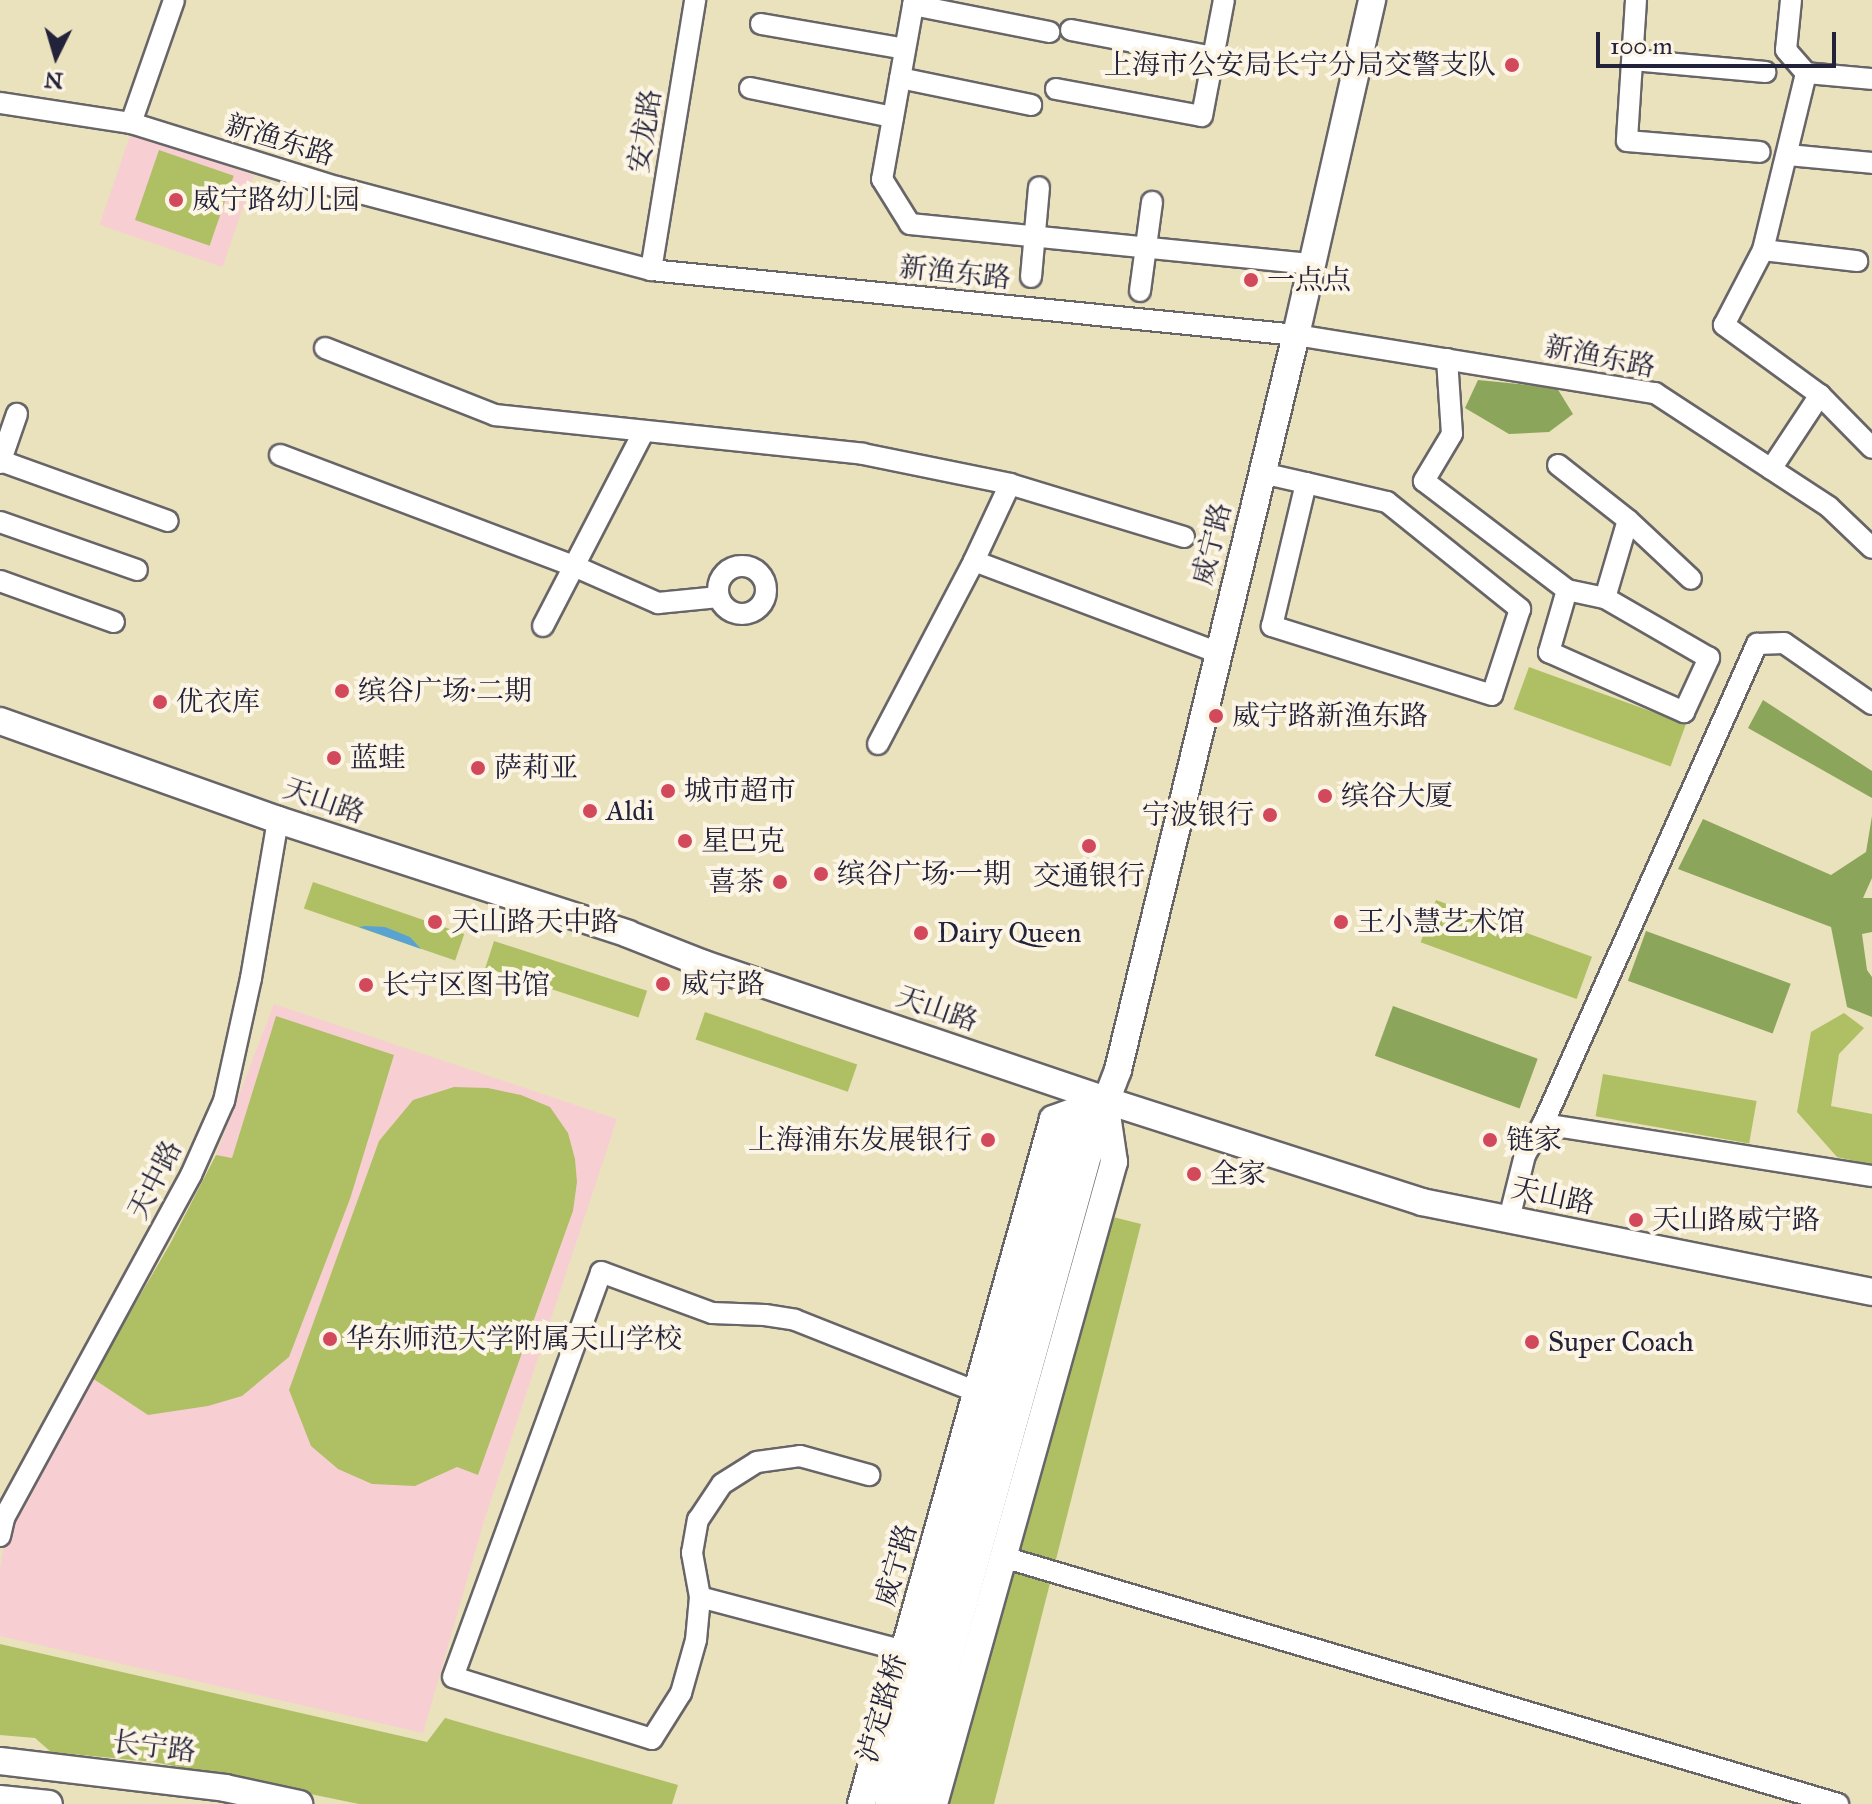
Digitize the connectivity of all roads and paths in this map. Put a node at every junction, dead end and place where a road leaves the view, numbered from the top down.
1 (174, 0) edge
2 (695, 0) edge
3 (1224, 0) edge
4 (1372, 0) edge
5 (1636, 0) edge
6 (1791, 0) edge
7 (913, 2) edge
8 (761, 24) dead end
9 (1071, 30) dead end
10 (1049, 32) dead end
11 (905, 49) junction
12 (1213, 57) junction
13 (1633, 60) junction
14 (1765, 72) dead end
15 (1806, 73) junction
16 (900, 78) junction
17 (1872, 79) edge
18 (750, 88) dead end
19 (1056, 89) dead end
20 (0, 103) edge
21 (1031, 105) dead end
22 (893, 117) junction
23 (131, 123) junction
24 (1760, 152) dead end
25 (1788, 155) junction
26 (1872, 163) edge
27 (1039, 187) dead end
28 (1152, 202) dead end
29 (1035, 236) junction
30 (1146, 247) junction
31 (1763, 250) junction
32 (1857, 261) dead end
33 (1312, 264) junction
34 (651, 270) junction
35 (1031, 277) dead end
36 (1140, 291) dead end
37 (1296, 335) junction
38 (325, 348) dead end
39 (1447, 359) junction
40 (1820, 395) junction
41 (17, 414) dead end
42 (643, 433) junction
43 (1872, 448) edge
44 (280, 455) dead end
45 (0, 462) edge
46 (1558, 465) dead end
47 (1771, 469) junction
48 (1262, 473) junction
49 (1306, 483) junction
50 (1010, 484) junction
51 (1628, 520) junction
52 (168, 521) dead end
53 (0, 522) edge
54 (1184, 537) dead end
55 (1872, 548) edge
56 (974, 561) junction
57 (574, 566) junction
58 (137, 570) dead end
59 (1691, 579) dead end
60 (0, 581) edge
61 (1567, 590) junction
62 (719, 597) dead end
63 (1605, 598) junction
64 (114, 622) dead end
65 (543, 626) dead end
66 (1219, 653) junction
67 (1872, 704) edge
68 (0, 721) edge
69 (878, 744) dead end
70 (278, 820) junction
71 (1105, 1100) junction
72 (1543, 1124) junction
73 (1872, 1176) edge
74 (1509, 1219) junction
75 (1872, 1292) edge
76 (1001, 1398) junction
77 (869, 1475) dead end
78 (0, 1536) edge
79 (1003, 1557) junction
80 (700, 1597) junction
81 (904, 1651) junction
82 (0, 1761) edge
83 (0, 1799) edge
84 (49, 1804) edge
85 (299, 1804) edge
86 (861, 1804) edge
87 (888, 1804) edge
88 (908, 1804) edge
89 (934, 1804) edge
90 (1838, 1804) edge

1 - 23 street
2 - 34 street, 安龙路
3 - 12 street
4 - 33 main road, 威宁路
5 - 13 street
6 - 15 street
7 - 10 street
7 - 11 street
8 - 11 street
9 - 12 street
11 - 16 street
12 - 19 street
13 - 14 street
13 - 24 street
15 - 17 street
15 - 25 street
16 - 21 street
16 - 22 street
18 - 22 street
20 - 23 street, 新渔东路
22 - 29 street
23 - 34 street, 新渔东路
25 - 26 street
25 - 31 street
27 - 29 street
28 - 30 street
29 - 30 street
29 - 35 street
30 - 33 street
30 - 36 street
31 - 32 street
31 - 40 street
33 - 37 main road, 威宁路
34 - 37 street, 新渔东路
37 - 39 street, 新渔东路
37 - 48 main road, 威宁路
38 - 42 street
39 - 47 street, 新渔东路
39 - 61 street
40 - 43 street
40 - 47 street
41 - 45 street
42 - 50 street
42 - 57 street
44 - 57 street
45 - 52 street
46 - 51 street
47 - 55 street, 新渔东路
48 - 49 street
48 - 66 main road, 威宁路
49 - 49 street
50 - 54 street
50 - 56 street
51 - 59 street
51 - 63 street
53 - 58 street
56 - 66 street
56 - 69 street
57 - 62 street
57 - 65 street
60 - 64 street
61 - 63 street
61 - 63 street
66 - 71 main road, 威宁路
67 - 72 street
68 - 70 main road, 天山路
70 - 71 main road, 天山路
70 - 78 street, 天中路
71 - 74 main road, 天山路
71 - 76 main road, 威宁路
71 - 79 main road, 威宁路
72 - 73 street
72 - 74 street
74 - 75 main road, 天山路
76 - 80 street
76 - 81 main road, 威宁路
76 - 87 main road, 泸定路桥
76 - 88 main road, 泸定路桥
77 - 80 street
79 - 89 main road, 威宁路
79 - 90 street
80 - 81 street
81 - 86 main road, 威宁路
82 - 85 main road, 长宁路
83 - 84 main road

